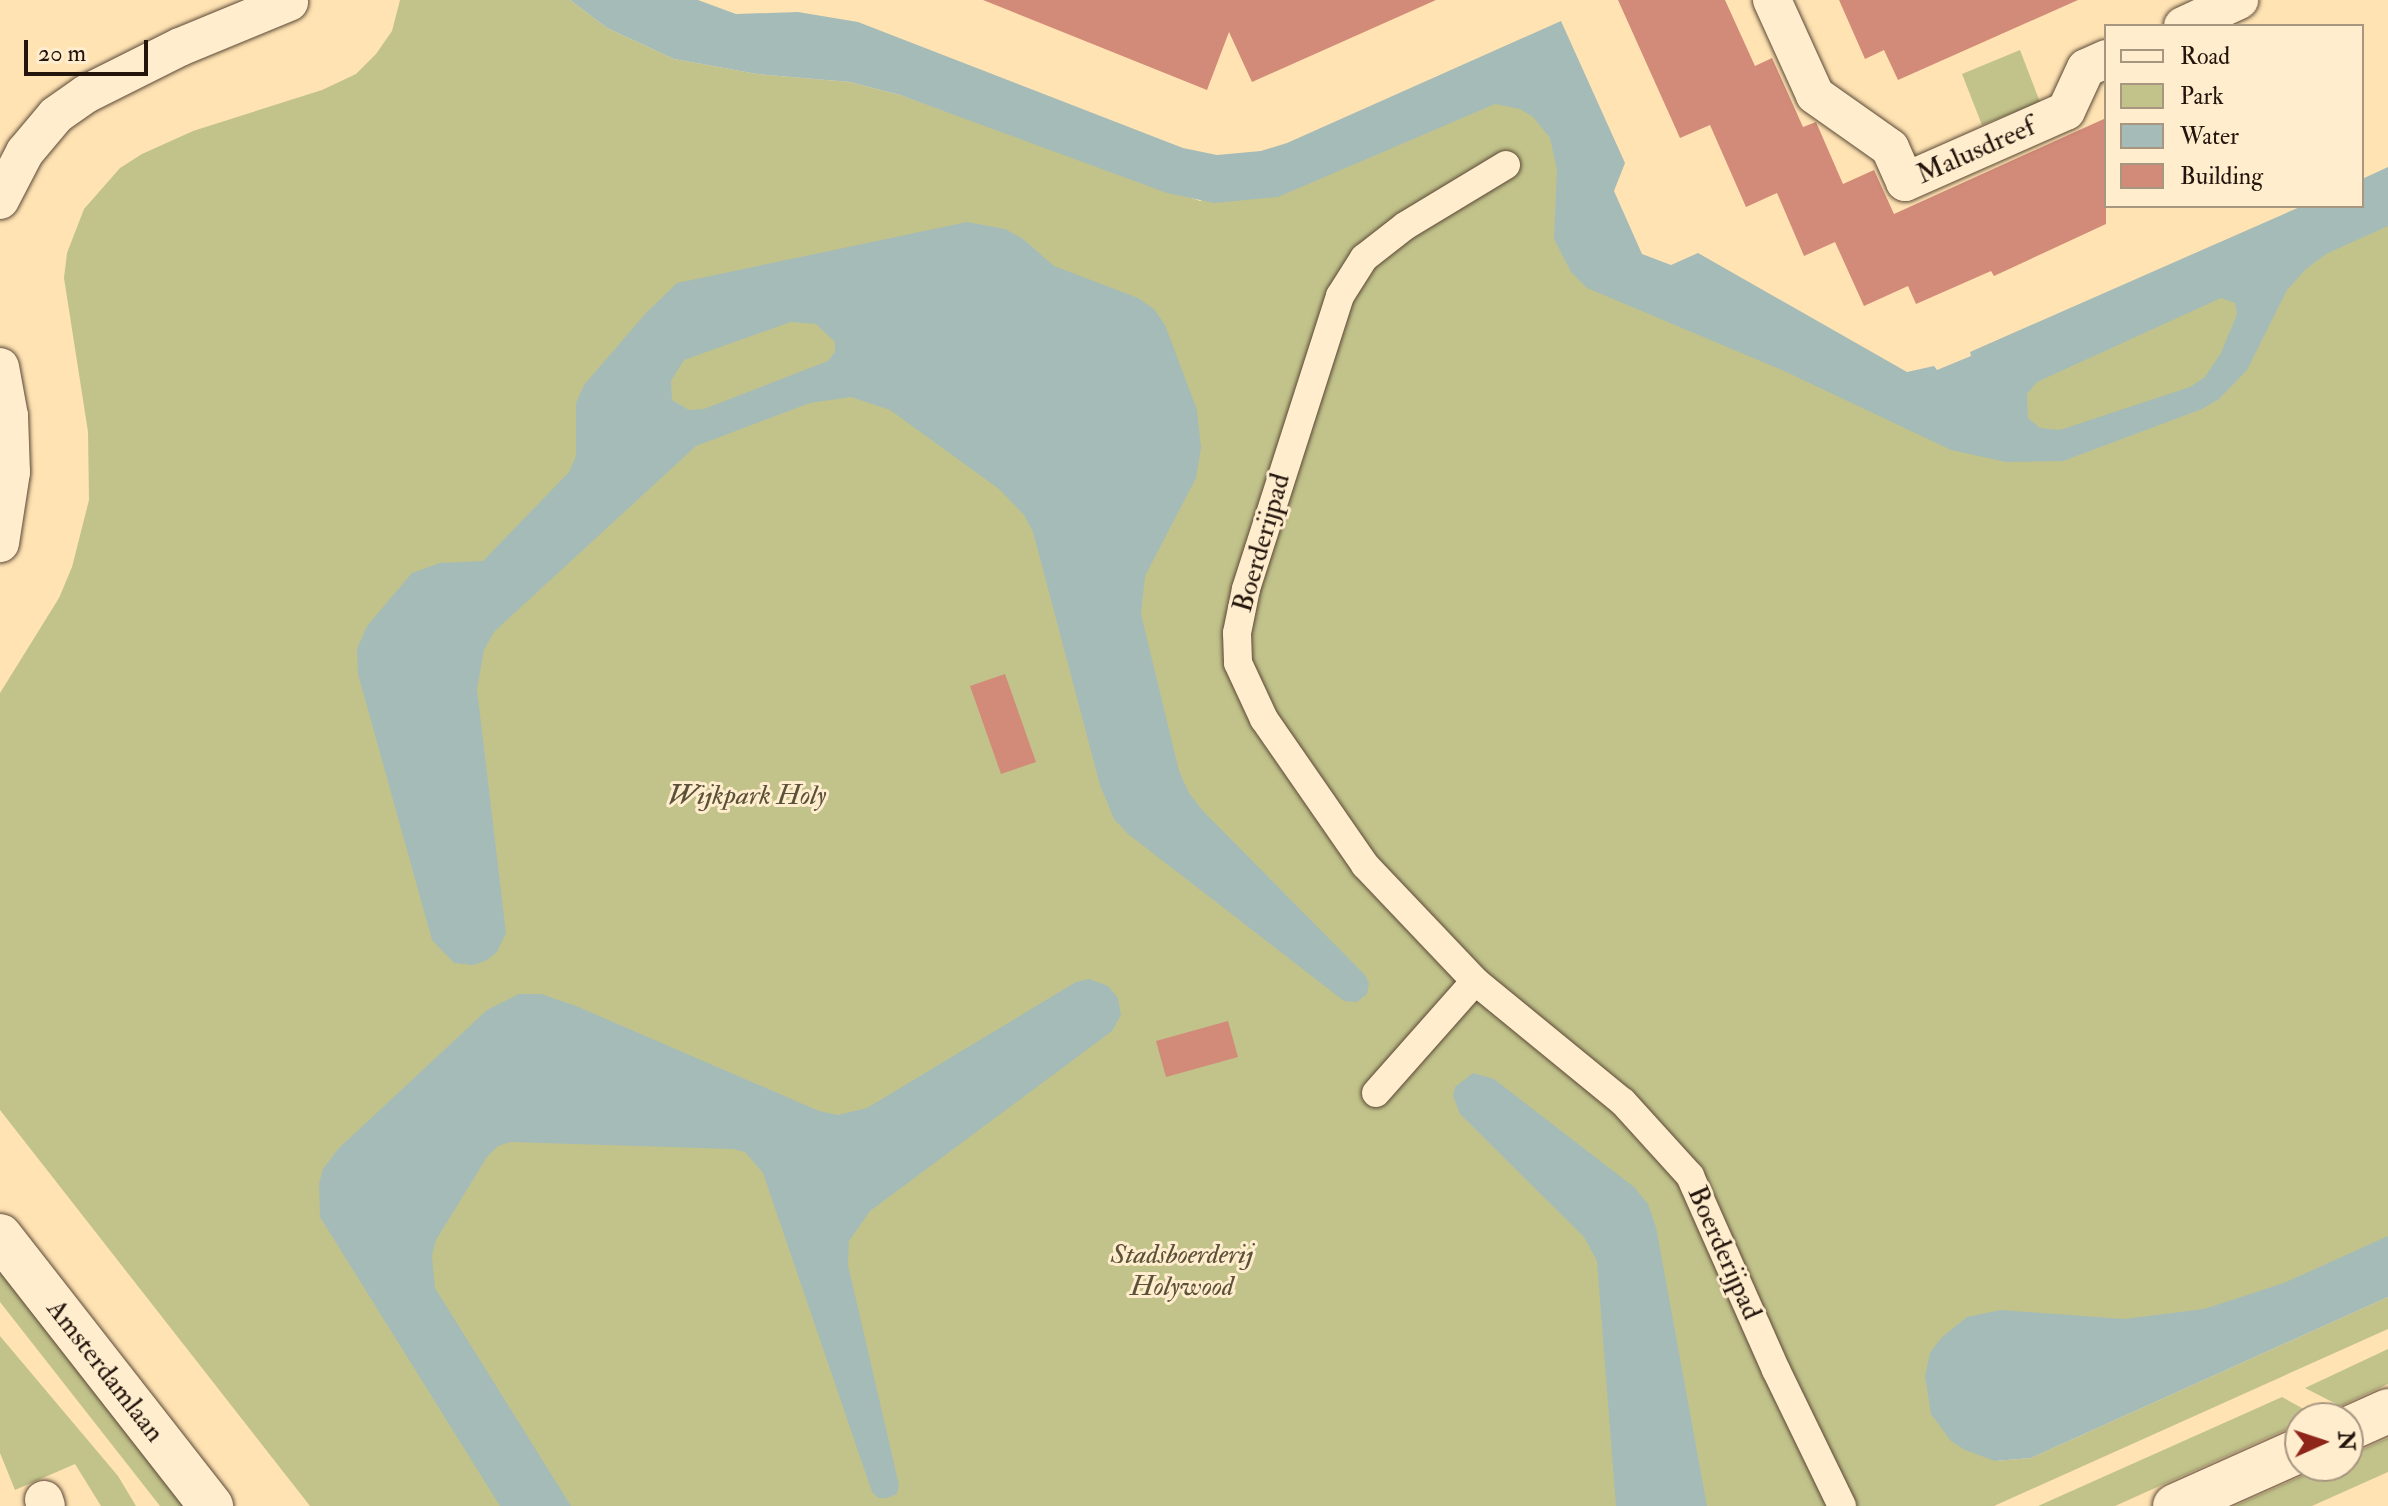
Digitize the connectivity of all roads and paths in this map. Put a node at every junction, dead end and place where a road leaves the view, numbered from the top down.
1 (1772, 0) edge
2 (2241, 1) edge
3 (289, 2) dead end
4 (2188, 24) edge
5 (2104, 60) edge
6 (1506, 165) dead end
7 (0, 200) edge
8 (0, 367) edge
9 (0, 543) edge
10 (1475, 981) junction
11 (1376, 1093) dead end
12 (0, 1236) edge
13 (2388, 1411) edge
14 (2364, 1422) edge
15 (2284, 1457) edge
16 (211, 1506) edge
17 (1842, 1506) edge
18 (2175, 1506) edge

1 - 5 street, Malusdreef
2 - 4 street
3 - 7 street
6 - 10 street, Boerderijpad
8 - 9 street
10 - 11 street
10 - 17 street, Boerderijpad
12 - 16 street, Amsterdamlaan
13 - 14 street
15 - 18 street

